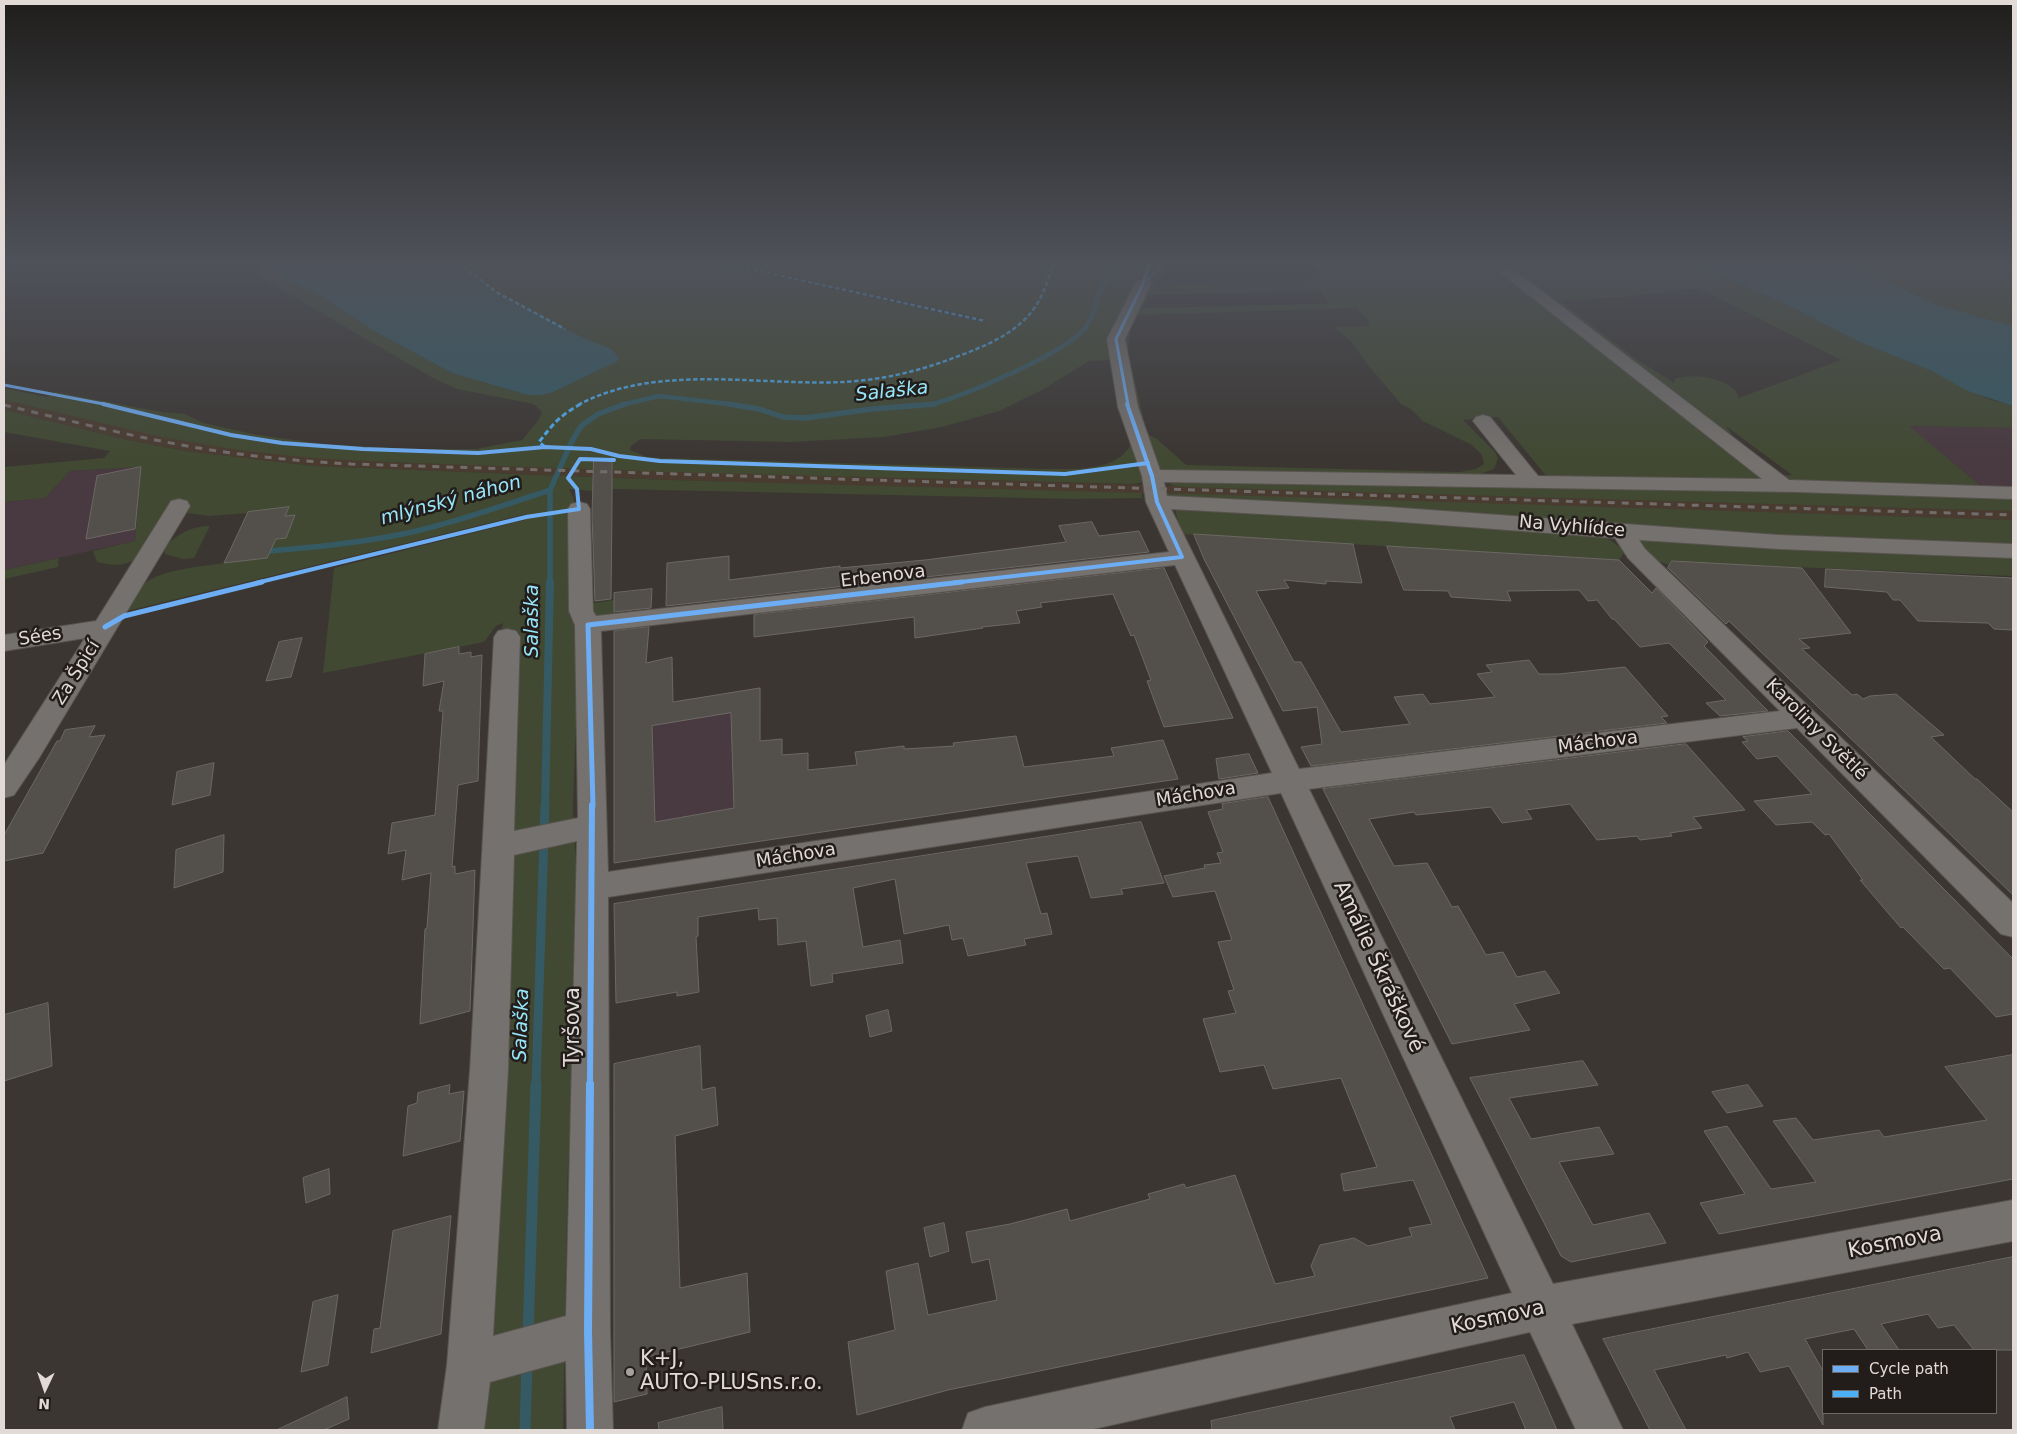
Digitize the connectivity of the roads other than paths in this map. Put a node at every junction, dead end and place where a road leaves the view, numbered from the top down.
1 (1121, 329) edge
2 (1581, 329) edge
3 (1483, 421) dead end
4 (1152, 476) junction
5 (1532, 482) junction
6 (1784, 486) junction
7 (2013, 493) edge
8 (1157, 502) junction
9 (178, 506) dead end
10 (579, 509) dead end
11 (1623, 532) junction
12 (2013, 551) edge
13 (1182, 557) junction
14 (588, 625) junction
15 (105, 627) junction
16 (507, 637) dead end
17 (4, 643) edge
18 (1802, 718) junction
19 (1290, 781) junction
20 (4, 787) edge
21 (577, 830) junction
22 (511, 843) junction
23 (592, 887) junction
24 (2010, 918) edge
25 (2013, 1221) edge
26 (1541, 1308) junction
27 (570, 1337) junction
28 (485, 1362) junction
29 (461, 1430) edge
30 (590, 1430) edge
31 (985, 1430) edge
32 (1600, 1430) edge

1 - 4 street
2 - 6 street
3 - 5 street
4 - 5 street
4 - 8 street
5 - 6 street
6 - 7 street
8 - 11 street, Na Vyhlídce
8 - 13 street, Amálie Škráškové
9 - 15 street, Za Špicí
10 - 14 street, Tyršova
11 - 12 street, Na Vyhlídce
11 - 18 street, Karoliny Světlé
13 - 14 street, Erbenova
13 - 19 street, Amálie Škráškové
14 - 21 street, Tyršova
15 - 17 street, Sées
15 - 20 street, Za Špicí
16 - 22 street
18 - 19 street, Máchova
18 - 24 street, Karoliny Světlé
19 - 23 street, Máchova
19 - 26 street, Amálie Škráškové
21 - 22 street
21 - 23 street, Tyršova
22 - 28 street
23 - 27 street, Tyršova
25 - 26 street, Kosmova
26 - 31 street, Kosmova
26 - 32 street, Amálie Škráškové
27 - 28 street
27 - 30 street, Tyršova
28 - 29 street

